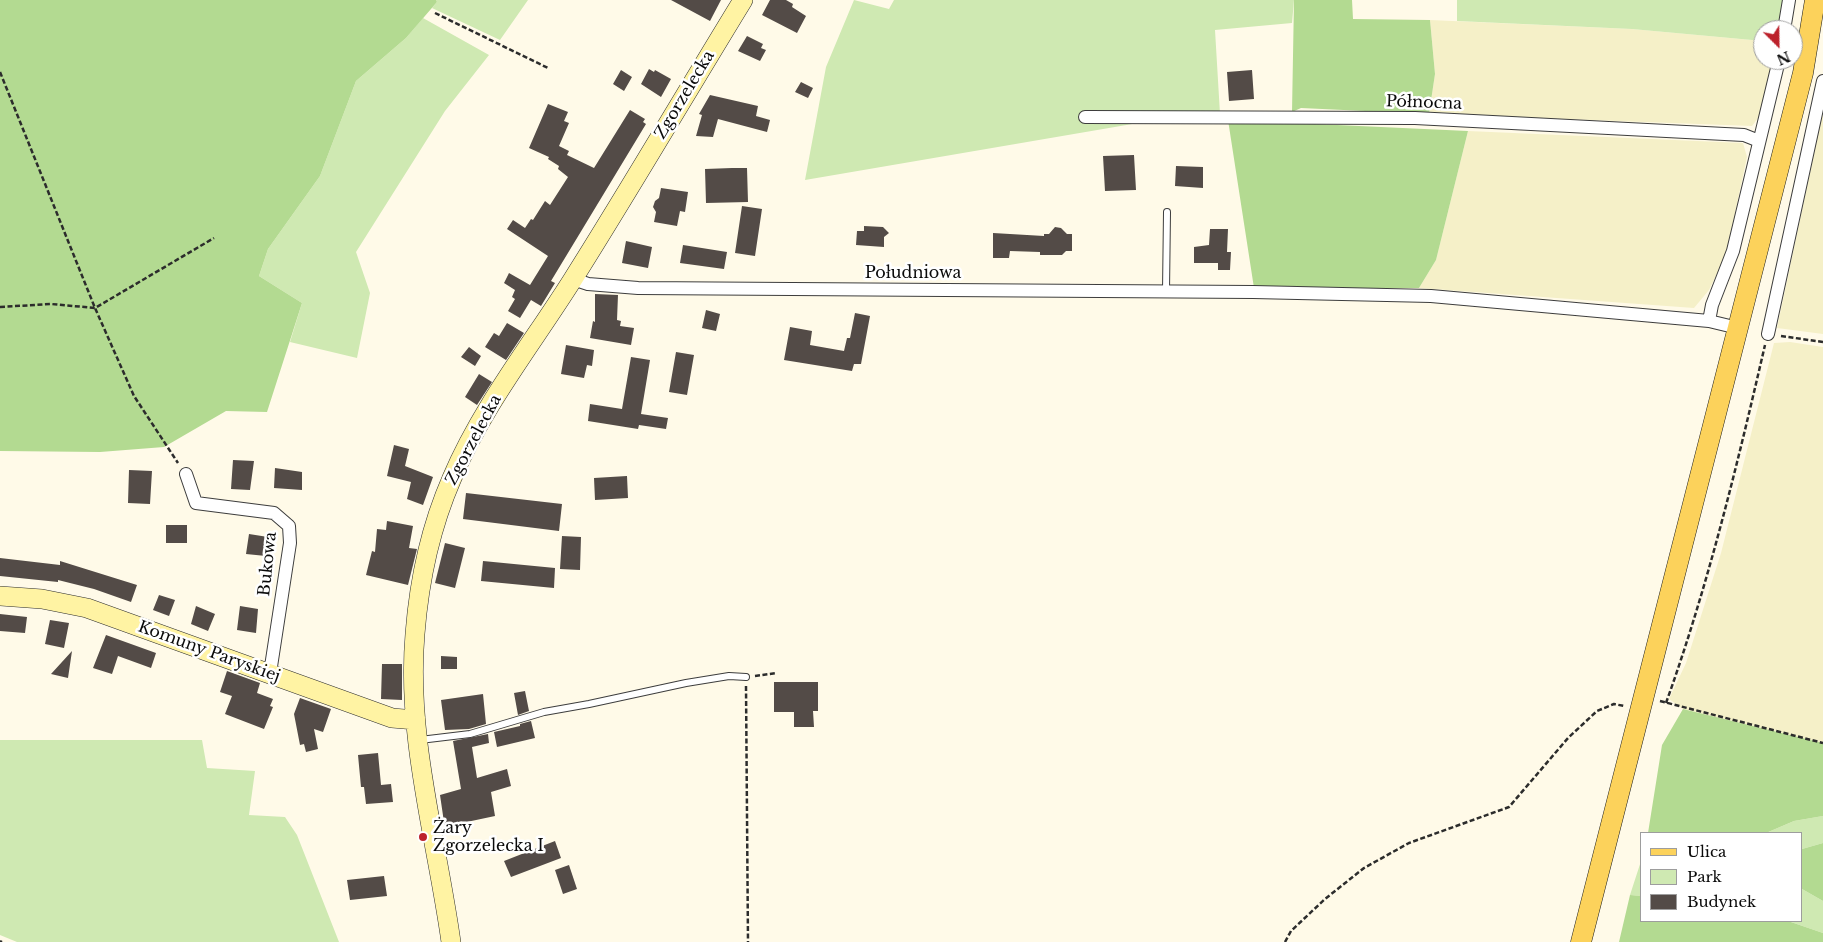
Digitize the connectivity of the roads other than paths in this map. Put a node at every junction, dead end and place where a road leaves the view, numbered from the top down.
1 (743, 0) edge
2 (1789, 0) edge
3 (1815, 0) edge
4 (1786, 20) edge
5 (1777, 70) edge
6 (1823, 81) edge
7 (1086, 117) dead end
8 (1759, 141) junction
9 (1167, 212) dead end
10 (573, 279) junction
11 (1166, 291) junction
12 (1709, 321) junction
13 (1738, 328) junction
14 (1768, 334) road end
15 (186, 474) road end
16 (0, 596) edge
17 (270, 673) junction
18 (746, 678) road end
19 (416, 720) junction
20 (418, 740) junction
21 (451, 942) edge
22 (1581, 942) edge

1 - 10 street, Zgorzelecka
2 - 4 street
3 - 13 main road
5 - 8 street
6 - 14 street
7 - 8 street, Północna
8 - 12 street
9 - 11 lane
10 - 11 street, Południowa
10 - 19 street, Zgorzelecka
11 - 12 street, Południowa
12 - 13 street, Południowa
13 - 22 main road
15 - 17 street, Bukowa
16 - 17 street, Komuny Paryskiej
17 - 19 street, Komuny Paryskiej
18 - 20 lane
19 - 20 street, Zgorzelecka
20 - 21 street, Zgorzelecka

